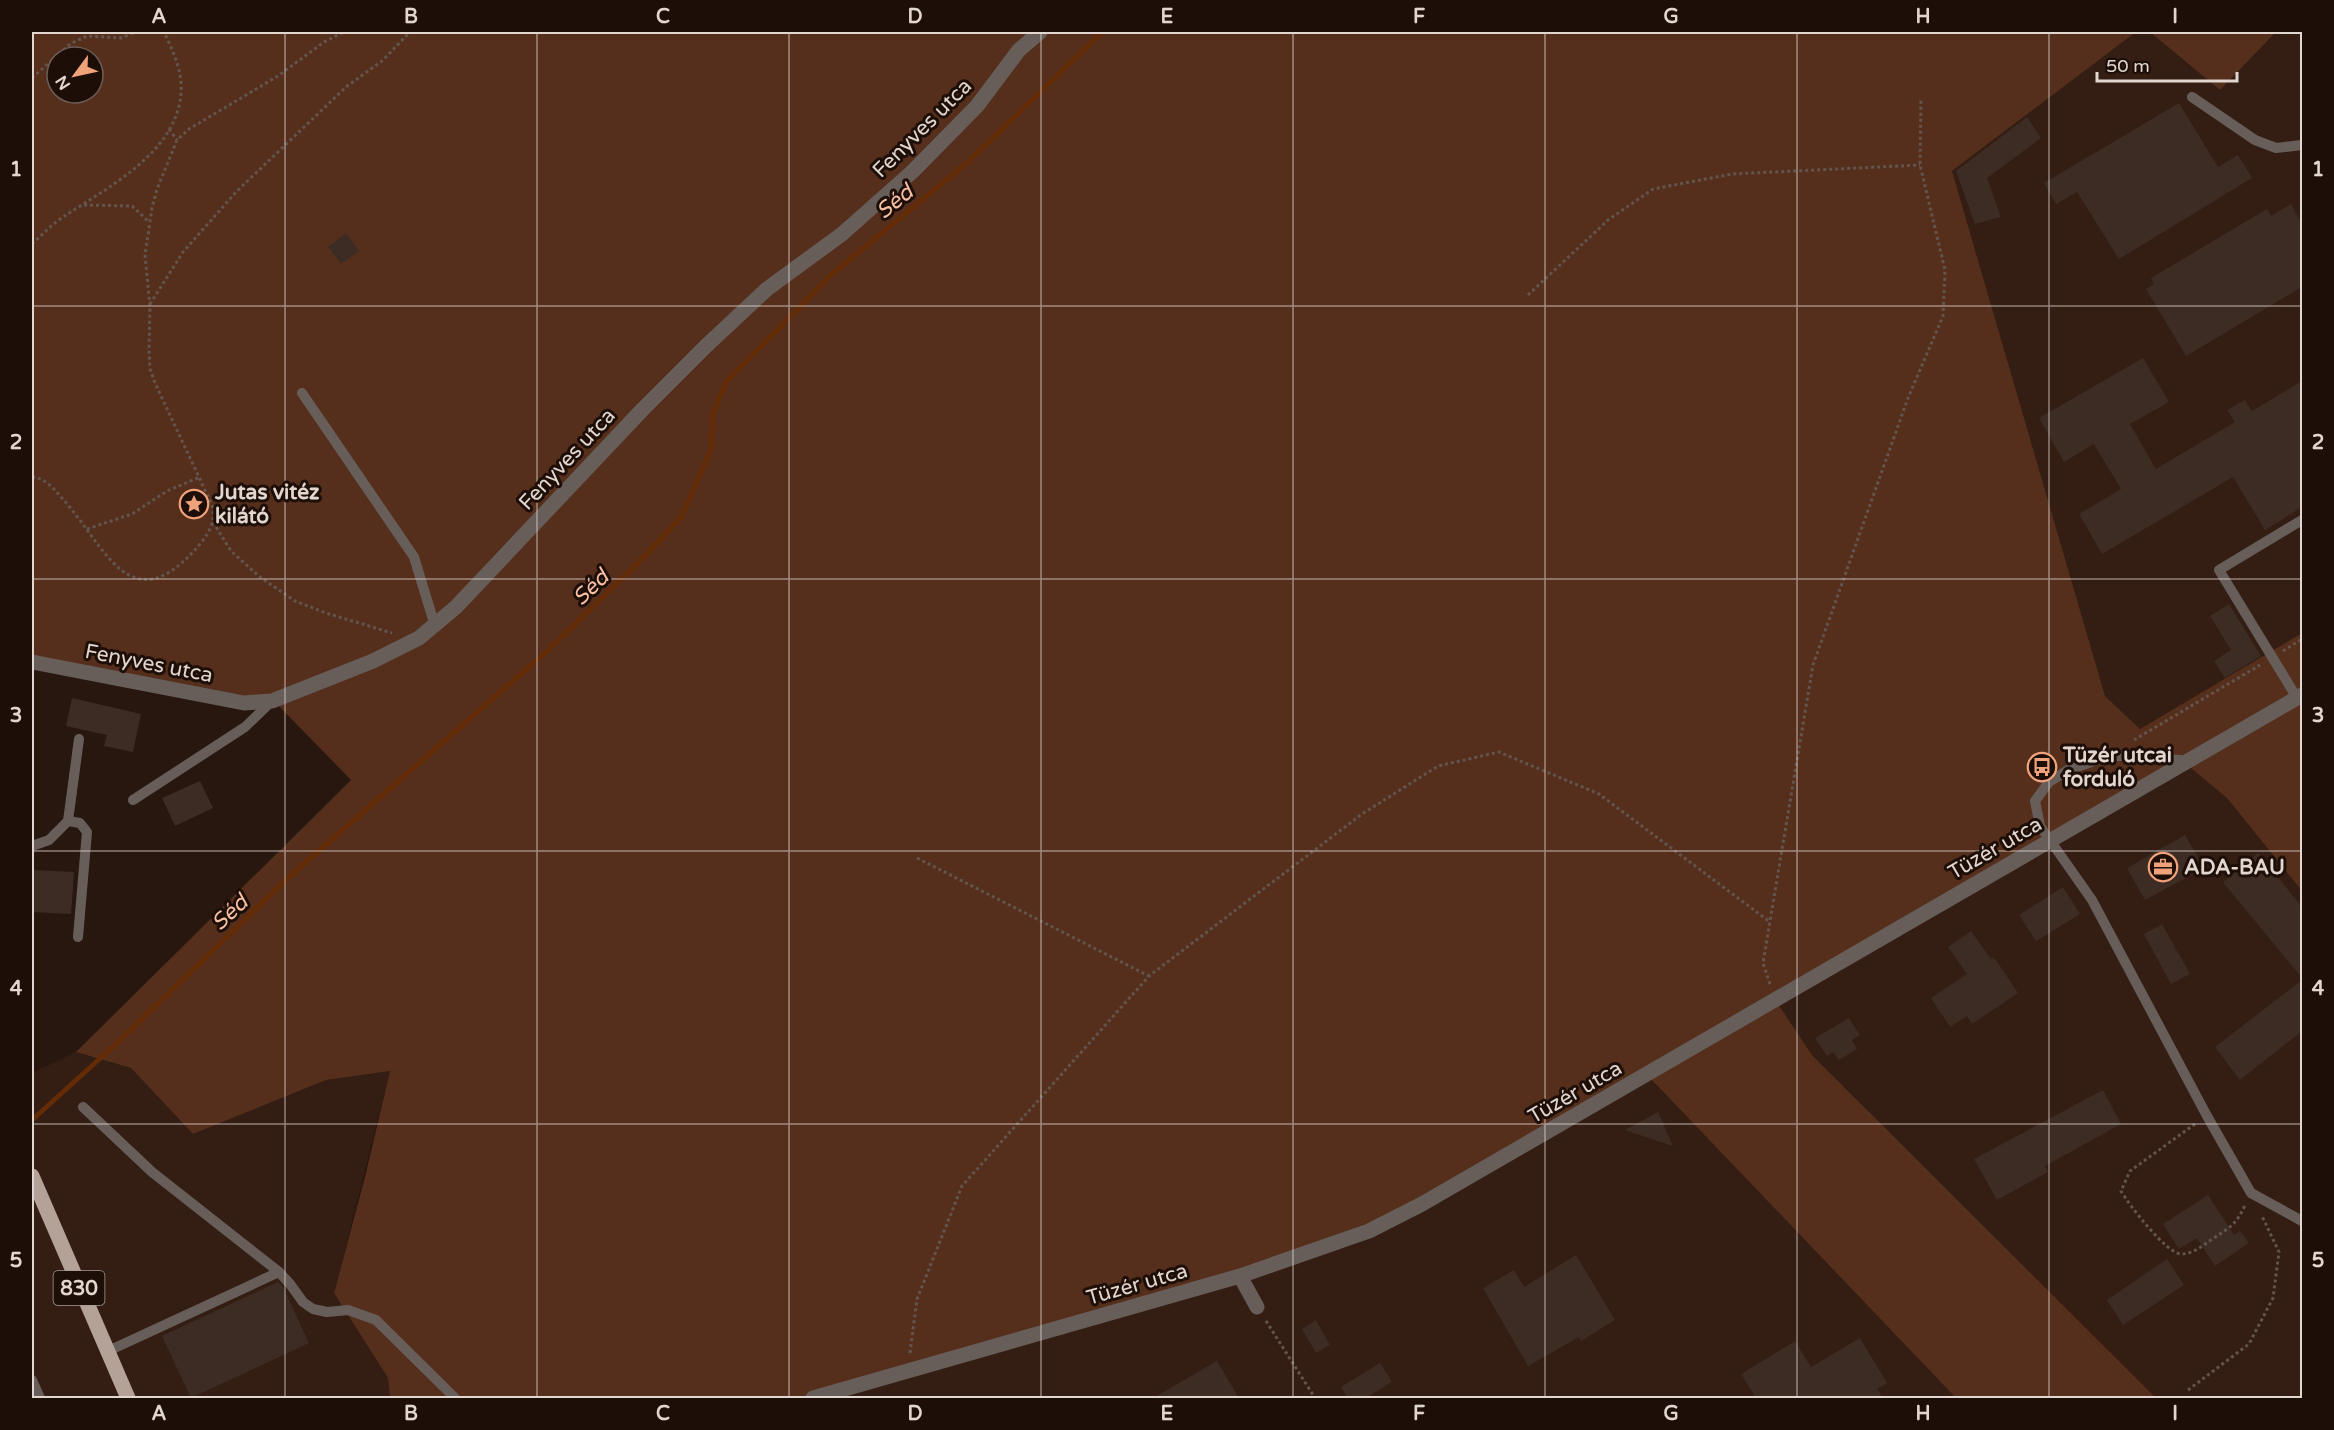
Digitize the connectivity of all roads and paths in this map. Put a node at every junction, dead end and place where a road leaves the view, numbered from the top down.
1 (135, 32) edge
2 (164, 32) edge
3 (344, 32) edge
4 (410, 32) edge
5 (1040, 32) edge
6 (32, 78) edge
7 (2192, 97) dead end
8 (1922, 98) dead end
9 (169, 129) junction
10 (177, 140) junction
11 (2302, 145) edge
12 (1920, 165) junction
13 (82, 205) junction
14 (150, 223) junction
15 (32, 244) edge
16 (1528, 295) dead end
17 (150, 306) junction
18 (302, 393) dead end
19 (32, 477) edge
20 (200, 477) junction
21 (2302, 520) edge
22 (213, 522) junction
23 (87, 530) junction
24 (435, 626) junction
25 (419, 638) junction
26 (2302, 639) edge
27 (2272, 657) junction
28 (32, 662) edge
29 (2300, 696) edge
30 (272, 701) junction
31 (79, 739) dead end
32 (2131, 742) dead end
33 (2188, 761) junction
34 (133, 800) dead end
35 (68, 821) junction
36 (2050, 841) junction
37 (32, 846) edge
38 (916, 858) dead end
39 (1770, 922) junction
40 (78, 937) dead end
41 (1149, 976) junction
42 (1776, 999) junction
43 (83, 1107) dead end
44 (2207, 1116) junction
45 (32, 1176) edge
46 (2251, 1193) junction
47 (2302, 1221) edge
48 (279, 1272) junction
49 (1240, 1276) junction
50 (1257, 1307) joint
51 (106, 1352) junction
52 (907, 1373) junction
53 (32, 1380) edge
54 (2188, 1390) dead end
55 (40, 1398) edge
56 (128, 1398) edge
57 (455, 1398) edge
58 (813, 1398) edge
59 (1315, 1398) edge

1 - 6 path
2 - 9 path
3 - 10 path
4 - 17 path
5 - 24 street, Fenyves utca
7 - 11 lane
8 - 12 path
9 - 10 path
9 - 13 path
10 - 14 path
12 - 16 path
12 - 39 path
13 - 14 path
13 - 15 path
14 - 17 path
17 - 20 path
18 - 24 lane
19 - 23 path
20 - 22 path
20 - 23 path
21 - 27 lane
22 - 23 path
22 - 25 path
24 - 25 street, Fenyves utca
25 - 30 street, Fenyves utca
26 - 27 path
27 - 29 lane
27 - 32 path
28 - 30 street, Fenyves utca
29 - 33 street, Tüzér utca
30 - 34 lane
31 - 35 lane
33 - 36 street, Tüzér utca
33 - 36 lane
35 - 37 lane
35 - 40 lane
36 - 42 street, Tüzér utca
36 - 44 lane
38 - 41 path
39 - 41 path
39 - 42 path
41 - 52 path
42 - 49 street, Tüzér utca
43 - 48 lane
44 - 46 lane
44 - 46 path
45 - 51 main road, 830
46 - 47 lane
46 - 54 path
48 - 51 lane
48 - 57 lane
49 - 50 street
49 - 52 street, Tüzér utca
50 - 59 path
51 - 56 main road, 830
52 - 58 street, Tüzér utca
53 - 55 lane

